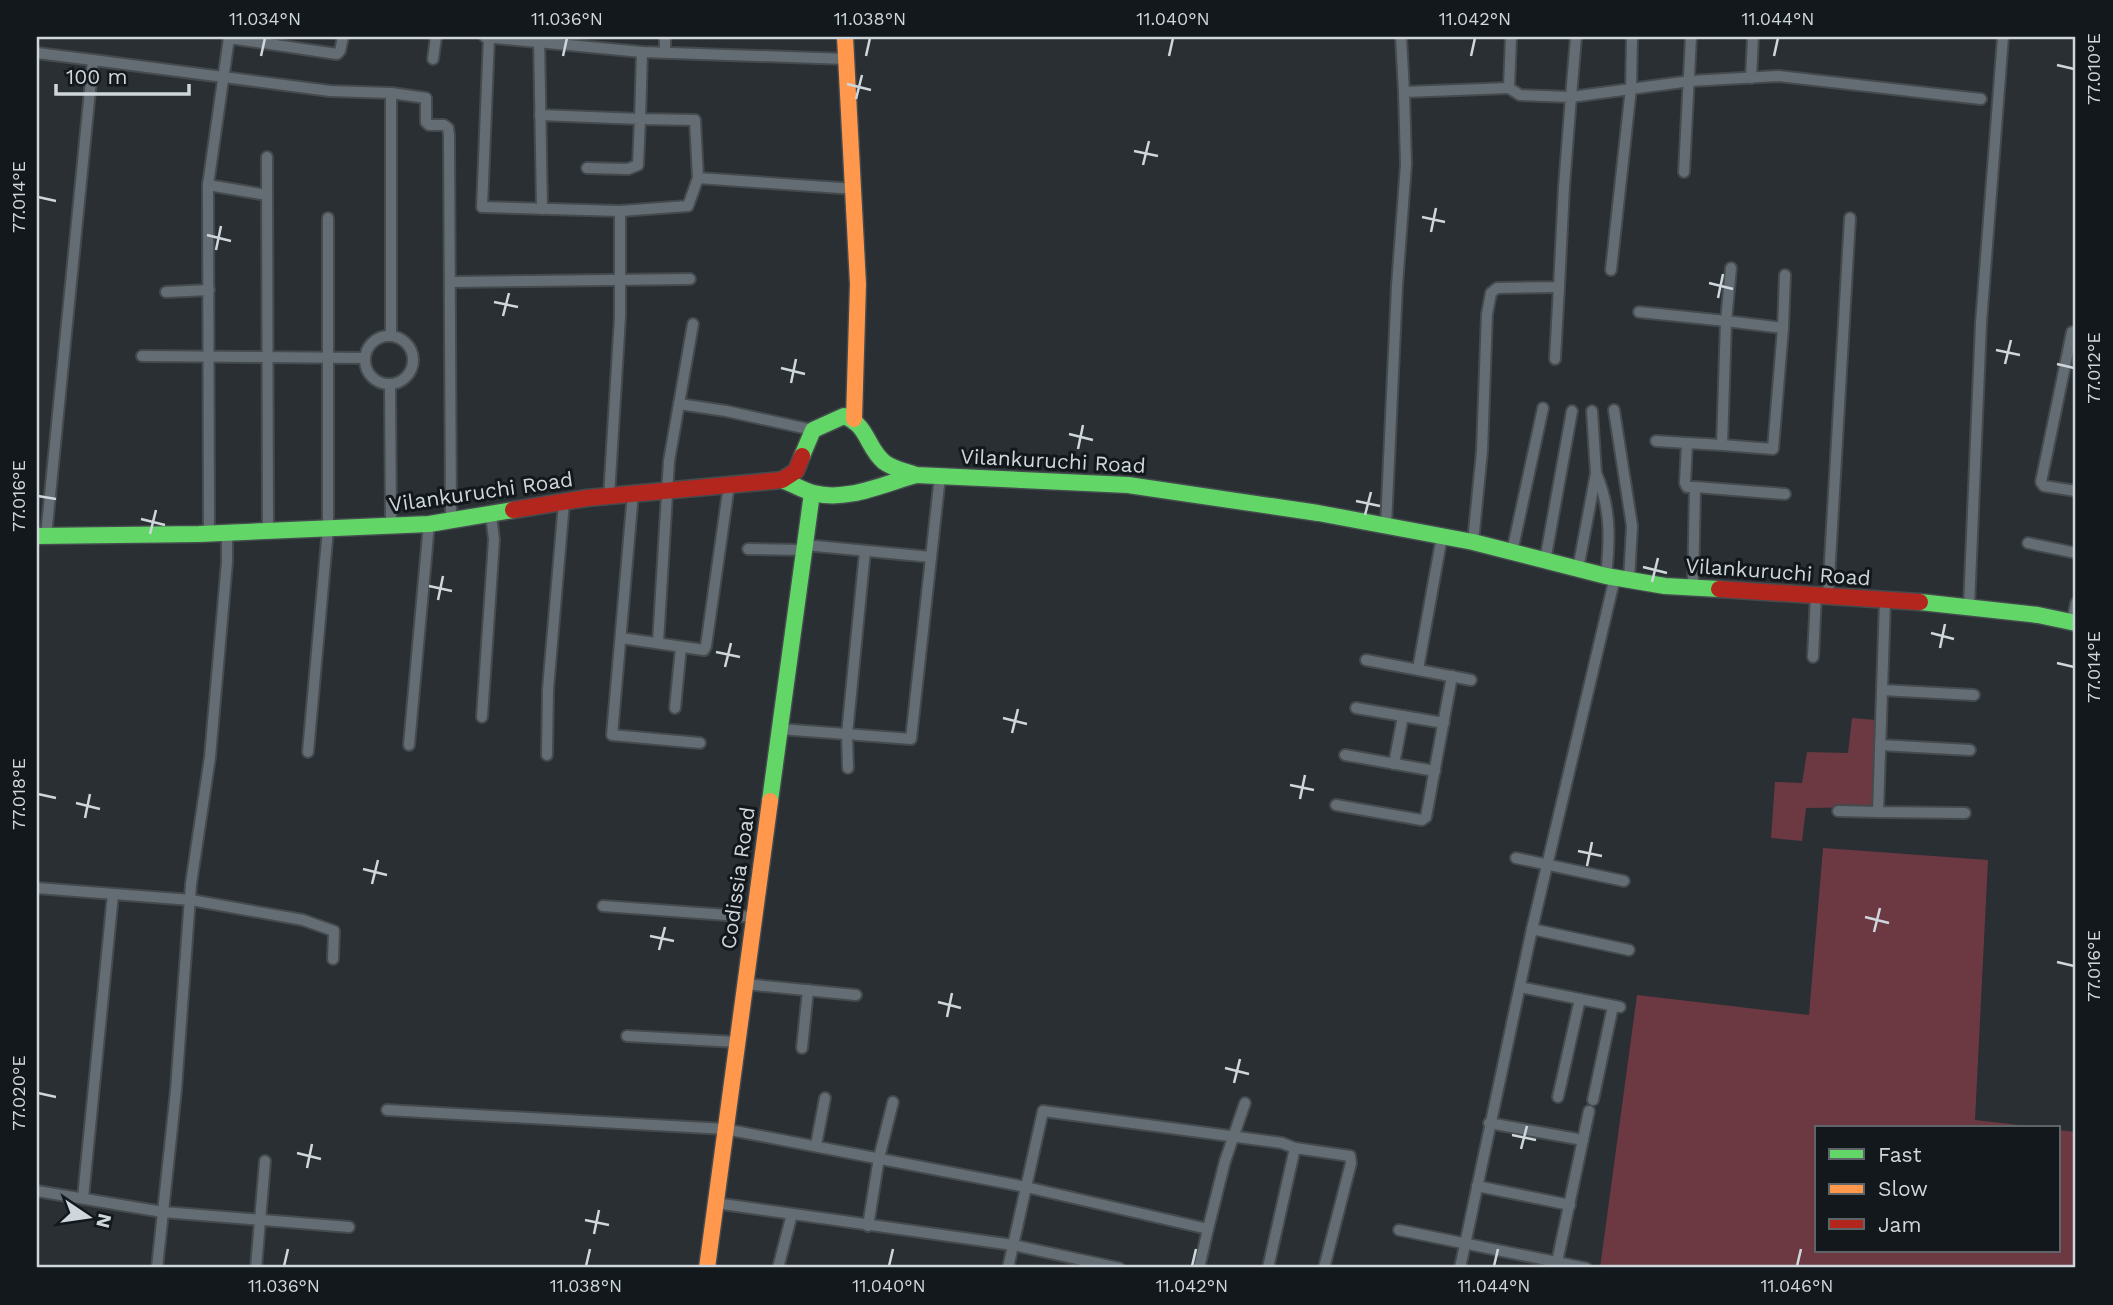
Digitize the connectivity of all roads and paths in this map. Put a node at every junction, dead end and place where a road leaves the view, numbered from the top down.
1 (344, 37) edge
2 (436, 37) edge
3 (488, 37) edge
4 (665, 37) edge
5 (845, 37) edge
6 (1401, 37) edge
7 (1511, 37) edge
8 (1576, 37) edge
9 (1632, 37) edge
10 (1691, 37) edge
11 (1754, 37) edge
12 (2003, 37) edge
13 (229, 38) edge
14 (539, 39) edge
15 (642, 51) junction
16 (664, 52) junction
17 (37, 53) edge
18 (433, 59) dead end
19 (846, 59) junction
20 (93, 60) junction
21 (224, 77) junction
22 (1751, 78) junction
23 (1690, 81) junction
24 (1510, 88) junction
25 (1631, 88) junction
26 (1404, 92) junction
27 (391, 93) junction
28 (1571, 97) junction
29 (1981, 99) dead end
30 (540, 115) junction
31 (640, 118) junction
32 (267, 157) dead end
33 (587, 168) dead end
34 (1684, 172) dead end
35 (698, 178) junction
36 (208, 185) junction
37 (855, 189) junction
38 (267, 195) junction
39 (542, 209) junction
40 (620, 211) junction
41 (328, 218) dead end
42 (1850, 218) dead end
43 (1731, 268) dead end
44 (1611, 270) dead end
45 (1785, 275) dead end
46 (690, 279) dead end
47 (620, 280) junction
48 (450, 282) junction
49 (1559, 287) junction
50 (209, 290) junction
51 (166, 292) dead end
52 (1639, 312) dead end
53 (1726, 321) junction
54 (693, 324) dead end
55 (1783, 328) junction
56 (2072, 332) dead end
57 (391, 335) junction
58 (268, 355) junction
59 (142, 356) dead end
60 (209, 356) junction
61 (328, 357) junction
62 (365, 358) junction
63 (1555, 359) dead end
64 (390, 384) junction
65 (680, 404) junction
66 (1543, 408) dead end
67 (1614, 410) dead end
68 (1572, 411) dead end
69 (1592, 411) dead end
70 (854, 419) junction
71 (813, 430) junction
72 (1656, 441) dead end
73 (1687, 443) junction
74 (1722, 445) junction
75 (1596, 473) junction
76 (916, 475) junction
77 (940, 476) junction
78 (782, 480) junction
79 (729, 485) junction
80 (1695, 487) junction
81 (2076, 491) edge
82 (666, 492) junction
83 (812, 493) junction
84 (633, 494) junction
85 (1785, 494) dead end
86 (609, 496) junction
87 (564, 502) junction
88 (491, 514) junction
89 (451, 521) junction
90 (429, 524) junction
91 (391, 526) junction
92 (1385, 526) junction
93 (328, 529) junction
94 (268, 531) junction
95 (227, 533) junction
96 (209, 534) junction
97 (41, 536) edge
98 (1442, 536) junction
99 (1473, 542) junction
100 (2028, 543) dead end
101 (805, 548) junction
102 (748, 549) dead end
103 (864, 551) junction
104 (1512, 552) junction
105 (2076, 553) edge
106 (931, 558) junction
107 (1545, 561) junction
108 (1578, 569) junction
109 (1616, 578) junction
110 (1693, 588) junction
111 (1822, 595) junction
112 (1885, 600) junction
113 (2076, 603) edge
114 (1969, 606) junction
115 (2074, 623) edge
116 (621, 638) junction
117 (658, 643) junction
118 (681, 647) junction
119 (1813, 657) dead end
120 (1366, 660) dead end
121 (1418, 669) junction
122 (1452, 677) junction
123 (1471, 680) dead end
124 (1882, 691) junction
125 (1974, 695) dead end
126 (675, 708) dead end
127 (1356, 708) dead end
128 (1403, 716) junction
129 (482, 718) dead end
130 (1444, 723) junction
131 (780, 729) junction
132 (847, 734) junction
133 (700, 743) dead end
134 (409, 745) dead end
135 (1880, 745) junction
136 (1970, 750) dead end
137 (308, 752) dead end
138 (547, 755) dead end
139 (1345, 755) dead end
140 (1394, 764) junction
141 (848, 768) dead end
142 (1435, 771) junction
143 (1336, 805) dead end
144 (1838, 811) dead end
145 (1878, 811) junction
146 (1965, 813) dead end
147 (1516, 858) dead end
148 (1547, 865) junction
149 (1623, 881) dead end
150 (37, 888) edge
151 (113, 894) junction
152 (190, 900) junction
153 (603, 906) dead end
154 (754, 917) junction
155 (1532, 929) junction
156 (1629, 950) dead end
157 (333, 959) dead end
158 (745, 984) junction
159 (1520, 987) junction
160 (808, 990) junction
161 (856, 995) dead end
162 (1580, 999) junction
163 (627, 1035) dead end
164 (737, 1042) junction
165 (802, 1048) dead end
166 (1558, 1097) dead end
167 (825, 1098) dead end
168 (1593, 1100) dead end
169 (893, 1102) dead end
170 (1245, 1103) dead end
171 (387, 1110) dead end
172 (1588, 1111) dead end
173 (1489, 1124) junction
174 (725, 1129) junction
175 (1235, 1137) junction
176 (1583, 1140) junction
177 (816, 1146) junction
178 (1295, 1148) junction
179 (880, 1158) junction
180 (265, 1161) dead end
181 (1477, 1186) junction
182 (1026, 1187) junction
183 (37, 1191) edge
184 (83, 1198) junction
185 (715, 1203) junction
186 (1570, 1205) junction
187 (163, 1212) junction
188 (792, 1214) junction
189 (261, 1220) junction
190 (869, 1226) junction
191 (349, 1227) dead end
192 (1208, 1229) junction
193 (1399, 1230) dead end
194 (1465, 1243) junction
195 (1013, 1245) junction
196 (1557, 1262) junction
197 (1070, 1263) edge
198 (157, 1268) edge
199 (256, 1268) edge
200 (707, 1268) edge
201 (778, 1268) edge
202 (1007, 1268) edge
203 (1119, 1268) edge
204 (1199, 1268) edge
205 (1268, 1268) edge
206 (1324, 1268) edge
207 (1460, 1268) edge
208 (1586, 1268) edge

1 - 13 street
2 - 18 street
3 - 14 street
3 - 39 street
4 - 16 street
5 - 19 main road
6 - 26 street
7 - 24 street
8 - 28 street
9 - 25 street
10 - 23 street
11 - 22 street
12 - 114 street
13 - 21 street
14 - 15 street
14 - 30 street
15 - 16 street
15 - 31 street
16 - 19 street
17 - 20 street
19 - 37 main road
20 - 21 street
20 - 97 street
21 - 27 street
21 - 36 street
22 - 23 street
22 - 29 street
23 - 25 street
23 - 34 street
24 - 26 street
24 - 28 street
25 - 28 street
25 - 44 street
26 - 92 street
27 - 48 street
27 - 57 street
28 - 49 street
30 - 31 street
30 - 39 street
31 - 33 street
31 - 35 street
32 - 38 street
35 - 37 street
35 - 40 street
36 - 38 street
36 - 50 street
37 - 70 main road
38 - 58 street
39 - 40 street
40 - 47 street
41 - 61 street
42 - 111 street
43 - 53 street
45 - 55 street
46 - 47 street
47 - 48 street
47 - 86 street
48 - 89 street
49 - 63 street
49 - 99 street
50 - 51 street
50 - 60 street
52 - 53 street
53 - 55 street
53 - 74 street
54 - 65 street
55 - 74 street
56 - 81 street
57 - 62 street
57 - 64 street
58 - 60 street
58 - 61 street
58 - 94 street
59 - 60 street
60 - 96 street
61 - 62 street
61 - 93 street
62 - 64 street
64 - 91 street
65 - 71 street
65 - 82 street
66 - 104 street
67 - 109 street
68 - 107 street
69 - 75 street
70 - 71 main road
70 - 76 main road, Vilankuruchi Road
71 - 78 main road
72 - 73 street
73 - 74 street
73 - 80 street
75 - 108 street
75 - 109 street
76 - 77 main road, Vilankuruchi Road
76 - 83 main road
77 - 92 main road, Vilankuruchi Road
77 - 106 street
78 - 79 main road, Vilankuruchi Road
78 - 83 main road
79 - 82 main road, Vilankuruchi Road
79 - 118 street
80 - 85 street
80 - 110 street
82 - 84 main road, Vilankuruchi Road
82 - 117 street
83 - 101 main road, Codissia Road
84 - 86 main road, Vilankuruchi Road
84 - 116 street
86 - 87 main road, Vilankuruchi Road
87 - 88 main road, Vilankuruchi Road
87 - 138 street
88 - 89 main road, Vilankuruchi Road
88 - 129 street
89 - 90 main road, Vilankuruchi Road
90 - 91 main road, Vilankuruchi Road
90 - 134 street
91 - 93 main road, Vilankuruchi Road
92 - 98 main road, Vilankuruchi Road
93 - 94 main road, Vilankuruchi Road
93 - 137 street
94 - 95 main road, Vilankuruchi Road
95 - 96 main road, Vilankuruchi Road
95 - 152 street
96 - 97 main road, Vilankuruchi Road
98 - 99 main road, Vilankuruchi Road
98 - 121 street
99 - 104 main road, Vilankuruchi Road
100 - 105 street
101 - 102 street
101 - 103 street
101 - 131 main road, Codissia Road
103 - 106 street
103 - 132 street
104 - 107 main road, Vilankuruchi Road
106 - 132 street
107 - 108 main road, Vilankuruchi Road
108 - 109 main road, Vilankuruchi Road
109 - 110 main road, Vilankuruchi Road
109 - 148 street
110 - 111 main road, Vilankuruchi Road
111 - 112 main road, Vilankuruchi Road
111 - 119 street
112 - 114 main road, Vilankuruchi Road
112 - 124 street
113 - 115 street
114 - 115 main road, Vilankuruchi Road
116 - 117 street
116 - 133 street
117 - 118 street
118 - 126 street
120 - 121 street
121 - 122 street
122 - 123 street
122 - 130 street
124 - 125 street
124 - 135 street
127 - 128 street
128 - 130 street
128 - 140 street
130 - 142 street
131 - 132 street
131 - 154 main road, Codissia Road
132 - 141 street
135 - 136 street
135 - 145 street
139 - 140 street
140 - 142 street
142 - 143 street
144 - 145 street
145 - 146 street
147 - 148 street
148 - 149 street
148 - 155 street
150 - 151 street
151 - 152 street
151 - 184 street
152 - 157 street
152 - 187 street
153 - 154 street
154 - 158 main road, Codissia Road
155 - 156 street
155 - 159 street
158 - 160 street
158 - 164 main road, Codissia Road
159 - 162 street
159 - 173 street
160 - 161 street
160 - 165 street
162 - 166 street
162 - 168 street
163 - 164 street
164 - 174 main road, Codissia Road
167 - 177 street
169 - 179 street
170 - 175 street
171 - 174 street
172 - 176 street
173 - 176 street
173 - 181 street
174 - 177 street
174 - 185 main road, Codissia Road
175 - 178 street
175 - 182 street
175 - 192 street
176 - 186 street
177 - 179 street
178 - 205 street
178 - 206 street
179 - 182 street
179 - 190 street
180 - 189 street
181 - 186 street
181 - 194 street
182 - 192 street
182 - 195 street
183 - 184 street
184 - 187 street
185 - 188 street
185 - 200 main road, Codissia Road
186 - 196 street
187 - 189 street
187 - 198 street
188 - 190 street
188 - 201 street
189 - 191 street
189 - 199 street
190 - 195 street
192 - 204 street
193 - 194 street
194 - 196 street
194 - 207 street
195 - 197 street
195 - 202 street
196 - 208 street
197 - 203 street

